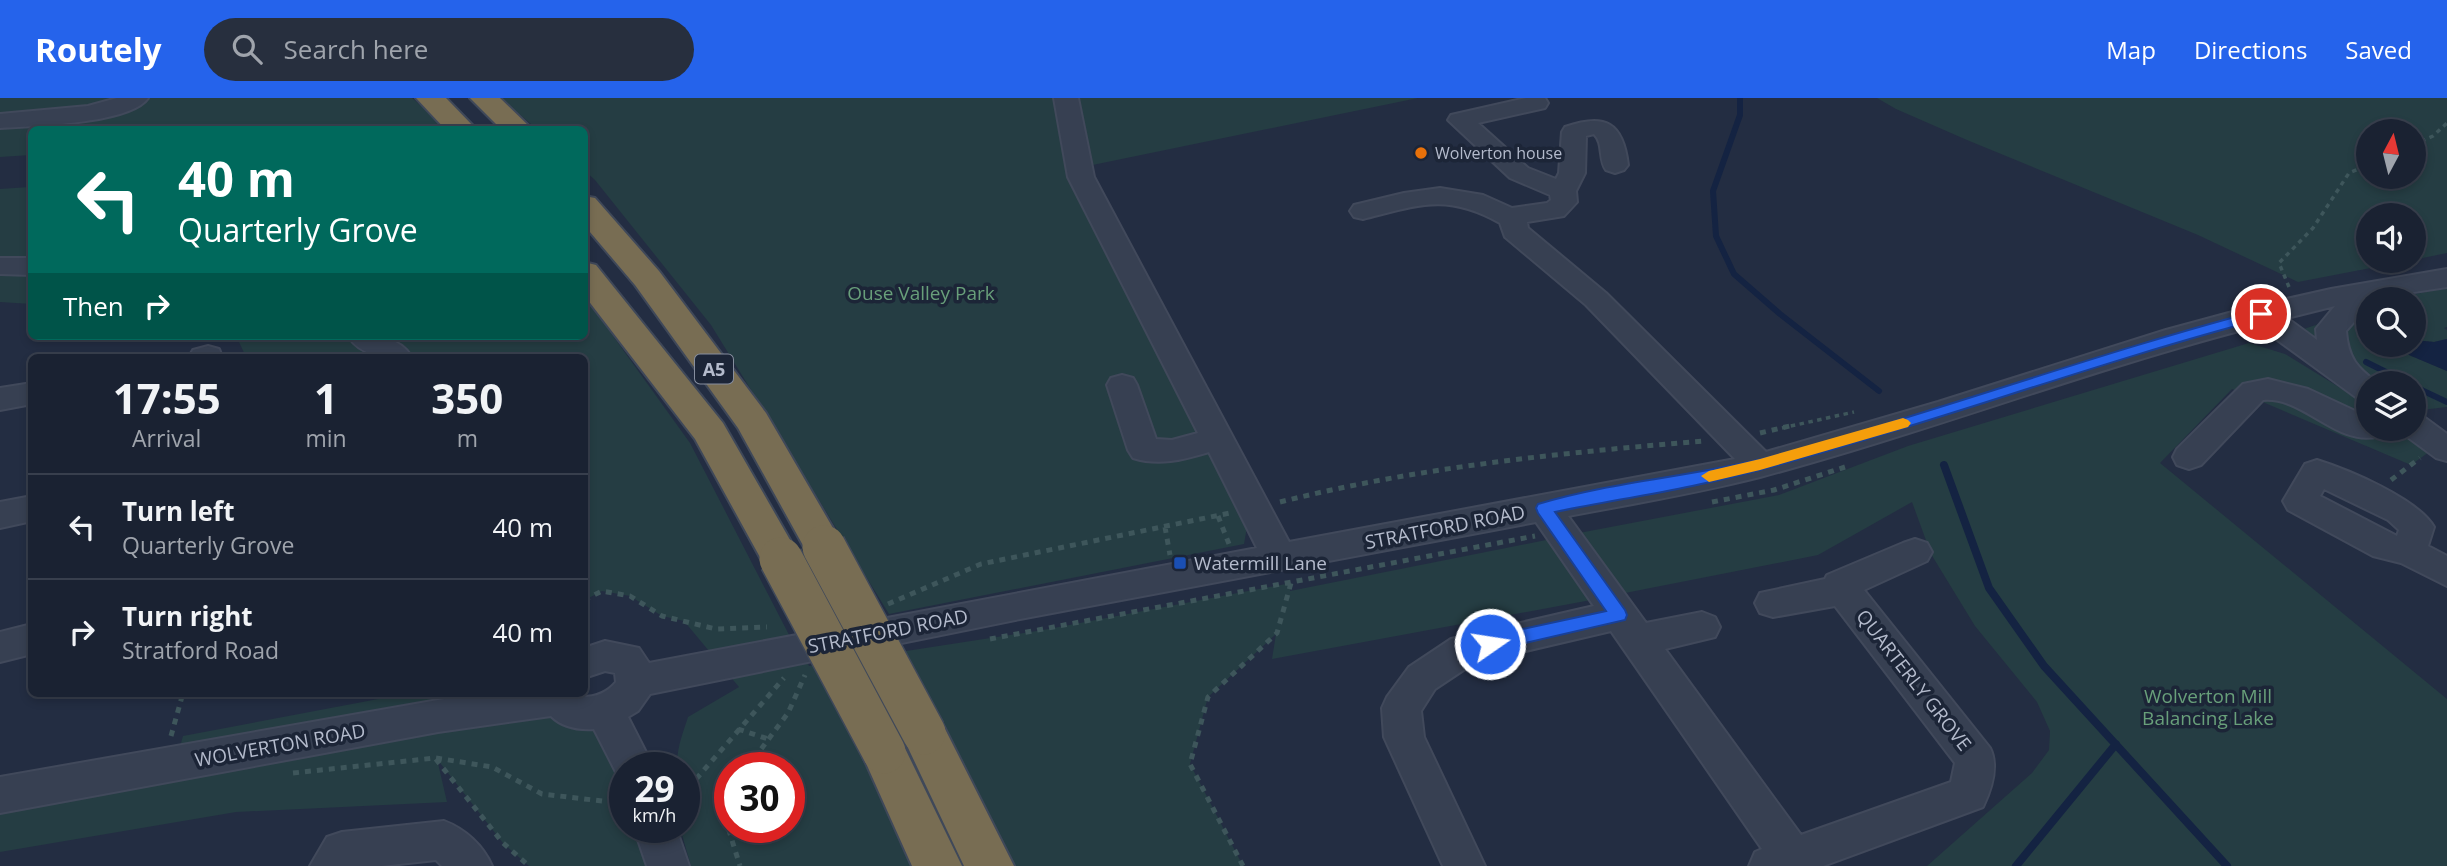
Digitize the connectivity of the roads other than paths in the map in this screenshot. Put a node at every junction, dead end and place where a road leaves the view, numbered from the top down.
1 (136, 98) edge
2 (430, 98) edge
3 (484, 98) edge
4 (1066, 98) edge
5 (1536, 103) dead end
6 (0, 121) edge
7 (459, 126) edge
8 (515, 126) edge
9 (1615, 165) dead end
10 (1563, 191) junction
11 (588, 210) edge
12 (1363, 211) dead end
13 (1513, 219) junction
14 (0, 267) edge
15 (28, 267) edge
16 (588, 277) edge
17 (2447, 278) edge
18 (2394, 287) edge
19 (2356, 294) edge
20 (2356, 301) edge
21 (2261, 314) junction
22 (369, 340) edge
23 (392, 354) edge
24 (2343, 372) junction
25 (2356, 382) edge
26 (1122, 385) dead end
27 (28, 394) edge
28 (0, 399) edge
29 (2356, 425) edge
30 (1217, 439) junction
31 (2189, 457) dead end
32 (1760, 465) junction
33 (1544, 508) junction
34 (28, 510) edge
35 (0, 515) edge
36 (1915, 552) dead end
37 (2409, 552) junction
38 (1286, 571) junction
39 (2447, 572) edge
40 (1844, 590) junction
41 (1773, 603) dead end
42 (1702, 626) dead end
43 (1627, 627) junction
44 (28, 640) edge
45 (0, 647) edge
46 (588, 653) edge
47 (636, 681) junction
48 (556, 697) edge
49 (562, 697) edge
50 (605, 711) junction
51 (904, 742) junction
52 (626, 752) edge
53 (0, 795) edge
54 (660, 843) edge
55 (1781, 862) edge
56 (331, 866) edge
57 (471, 866) edge
58 (668, 866) edge
59 (937, 866) edge
60 (989, 866) edge
61 (1464, 866) edge

1 - 6 street
2 - 7 highway
3 - 8 highway
4 - 30 street
5 - 10 street
9 - 10 street
10 - 13 street
11 - 51 highway, A5, bridge
12 - 13 street
13 - 32 street
14 - 15 street
16 - 51 highway, A5, bridge
17 - 18 street, STRATFORD ROAD
19 - 21 street, STRATFORD ROAD
20 - 24 street
21 - 24 street
21 - 32 street, STRATFORD ROAD
22 - 23 street
24 - 25 street
26 - 30 street
27 - 28 street
29 - 31 street
30 - 38 street
32 - 33 street, STRATFORD ROAD
33 - 38 street, STRATFORD ROAD
33 - 43 street, QUARTERLY GROVE
34 - 35 street
36 - 40 street, QUARTERLY GROVE
37 - 37 street
37 - 39 street
38 - 47 street, STRATFORD ROAD
40 - 41 street, QUARTERLY GROVE
40 - 55 street, QUARTERLY GROVE
42 - 43 street
43 - 55 street, QUARTERLY GROVE
43 - 61 street
44 - 45 street
46 - 47 street
47 - 50 street
48 - 53 street, WOLVERTON ROAD
49 - 50 street
50 - 52 street
51 - 59 highway, A5
51 - 60 highway, A5
54 - 58 street
56 - 57 street

